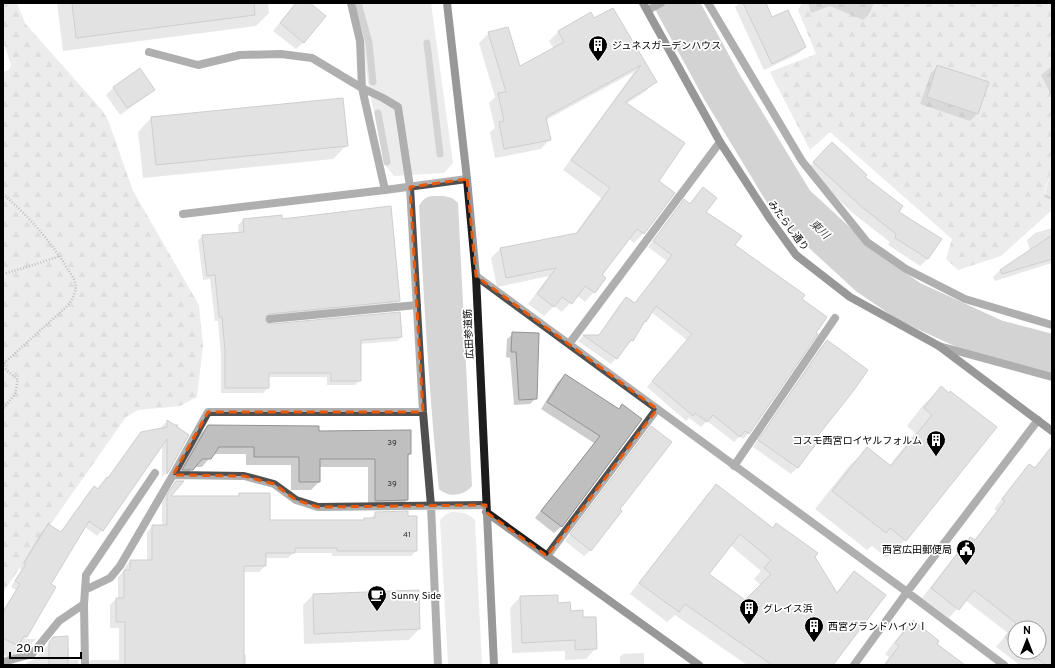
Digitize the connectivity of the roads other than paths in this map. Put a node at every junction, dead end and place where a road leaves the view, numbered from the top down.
1 (351, 3) edge
2 (447, 3) edge
3 (643, 3) edge
4 (708, 3) edge
5 (660, 4) edge
6 (648, 10) junction
7 (149, 52) dead end
8 (362, 88) junction
9 (720, 142) junction
10 (467, 178) junction
11 (410, 187) junction
12 (385, 190) junction
13 (183, 214) dead end
14 (476, 276) junction
15 (417, 305) junction
16 (835, 318) dead end
17 (270, 320) dead end
18 (1052, 324) edge
19 (569, 344) junction
20 (939, 346) junction
21 (1052, 377) edge
22 (657, 409) junction
23 (423, 412) junction
24 (1038, 420) junction
25 (1052, 431) edge
26 (734, 466) junction
27 (155, 473) dead end
28 (173, 475) junction
29 (431, 506) junction
30 (486, 509) junction
31 (547, 556) junction
32 (85, 590) junction
33 (907, 592) junction
34 (84, 604) junction
35 (3, 662) edge
36 (85, 665) edge
37 (438, 665) edge
38 (494, 665) edge
39 (699, 665) edge
40 (854, 665) edge
41 (1004, 665) edge

1 - 8 street
2 - 10 street, 広田参道筋
3 - 6 street, みたらし通り
4 - 18 street
5 - 6 street
6 - 9 street, みたらし通り
7 - 8 street
8 - 11 street
8 - 12 street
9 - 19 street
9 - 20 street, みたらし通り
10 - 11 street
10 - 14 street, 広田参道筋
11 - 12 street
11 - 15 street
12 - 13 street
14 - 19 street
14 - 30 street, 広田参道筋
15 - 17 street
15 - 23 street
16 - 26 street
19 - 22 street
20 - 21 street, みたらし通り
20 - 24 street
22 - 26 street
22 - 31 street
23 - 28 street
23 - 29 street
24 - 25 street
24 - 33 street
26 - 33 street
27 - 32 street
28 - 29 street
28 - 32 street
29 - 30 street
29 - 37 street
30 - 31 street
30 - 38 street, 広田参道筋
31 - 39 street
32 - 34 street
33 - 40 street
33 - 41 street
34 - 35 street
34 - 36 street

